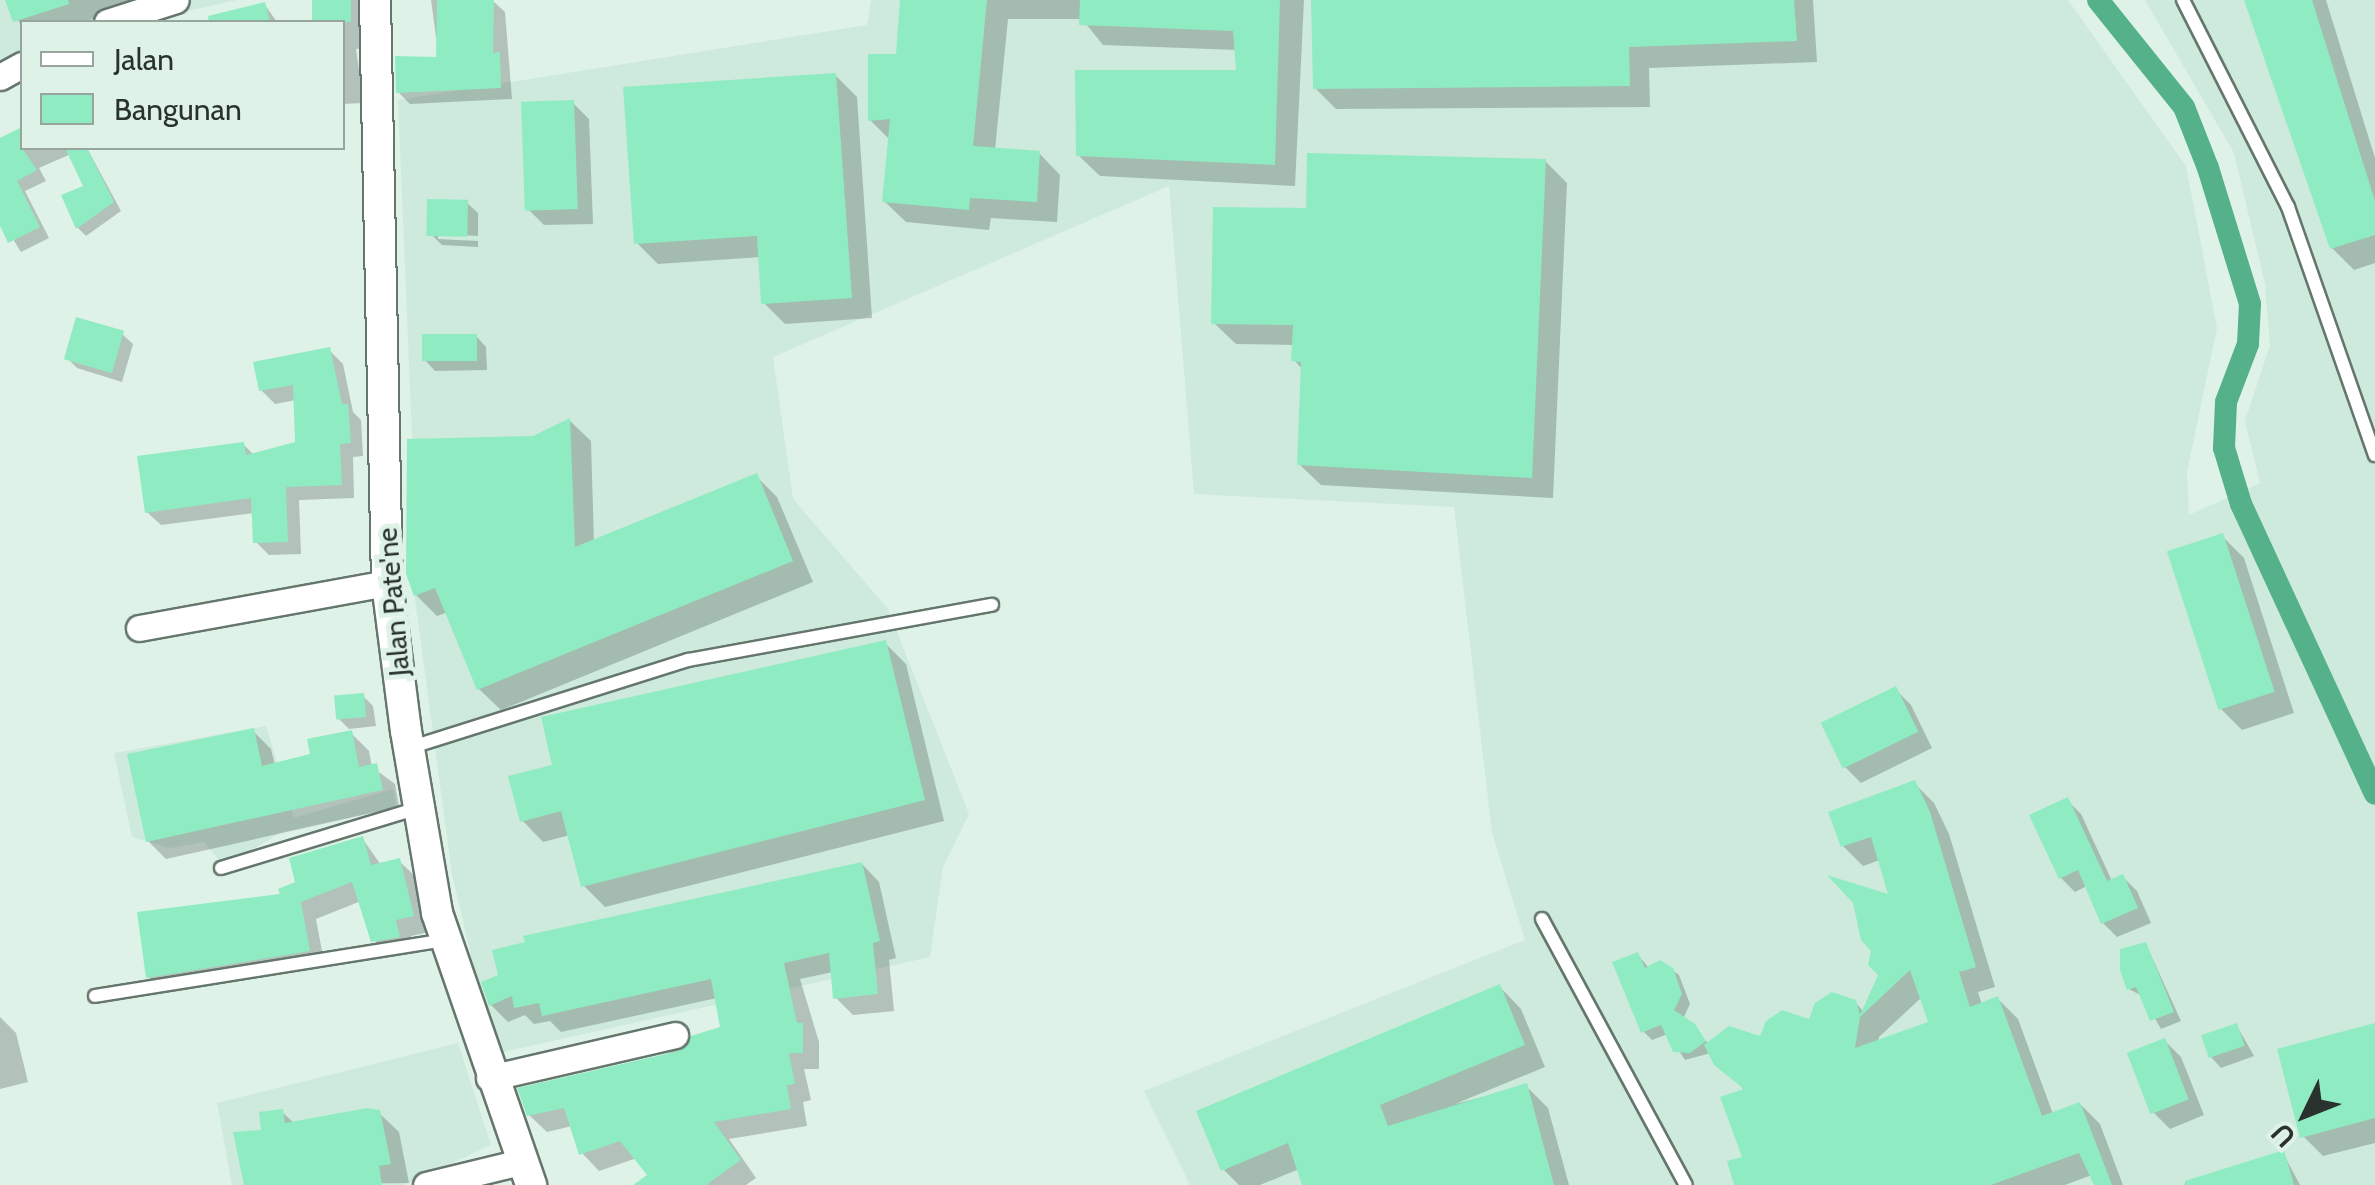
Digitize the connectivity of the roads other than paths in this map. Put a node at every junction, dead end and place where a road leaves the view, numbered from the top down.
1 (176, 0) edge
2 (375, 0) edge
3 (2183, 0) edge
4 (113, 20) edge
5 (2375, 455) edge
6 (387, 583) junction
7 (992, 605) dead end
8 (139, 628) dead end
9 (408, 748) junction
10 (419, 808) junction
11 (221, 868) dead end
12 (1542, 920) dead end
13 (445, 940) junction
14 (96, 996) dead end
15 (675, 1035) dead end
16 (489, 1078) junction
17 (525, 1173) edge
18 (426, 1185) edge
19 (1686, 1185) edge

1 - 4 street
2 - 6 street, Jalan Pate'ne
3 - 5 lane
6 - 8 street
6 - 9 street, Jalan Pate'ne
7 - 9 lane
9 - 10 street, Jalan Pate'ne
10 - 11 lane
10 - 13 street, Jalan Pate'ne
12 - 19 lane
13 - 14 lane
13 - 16 street, Jalan Pate'ne
15 - 16 street
16 - 17 street, Jalan Pate'ne
17 - 18 street

